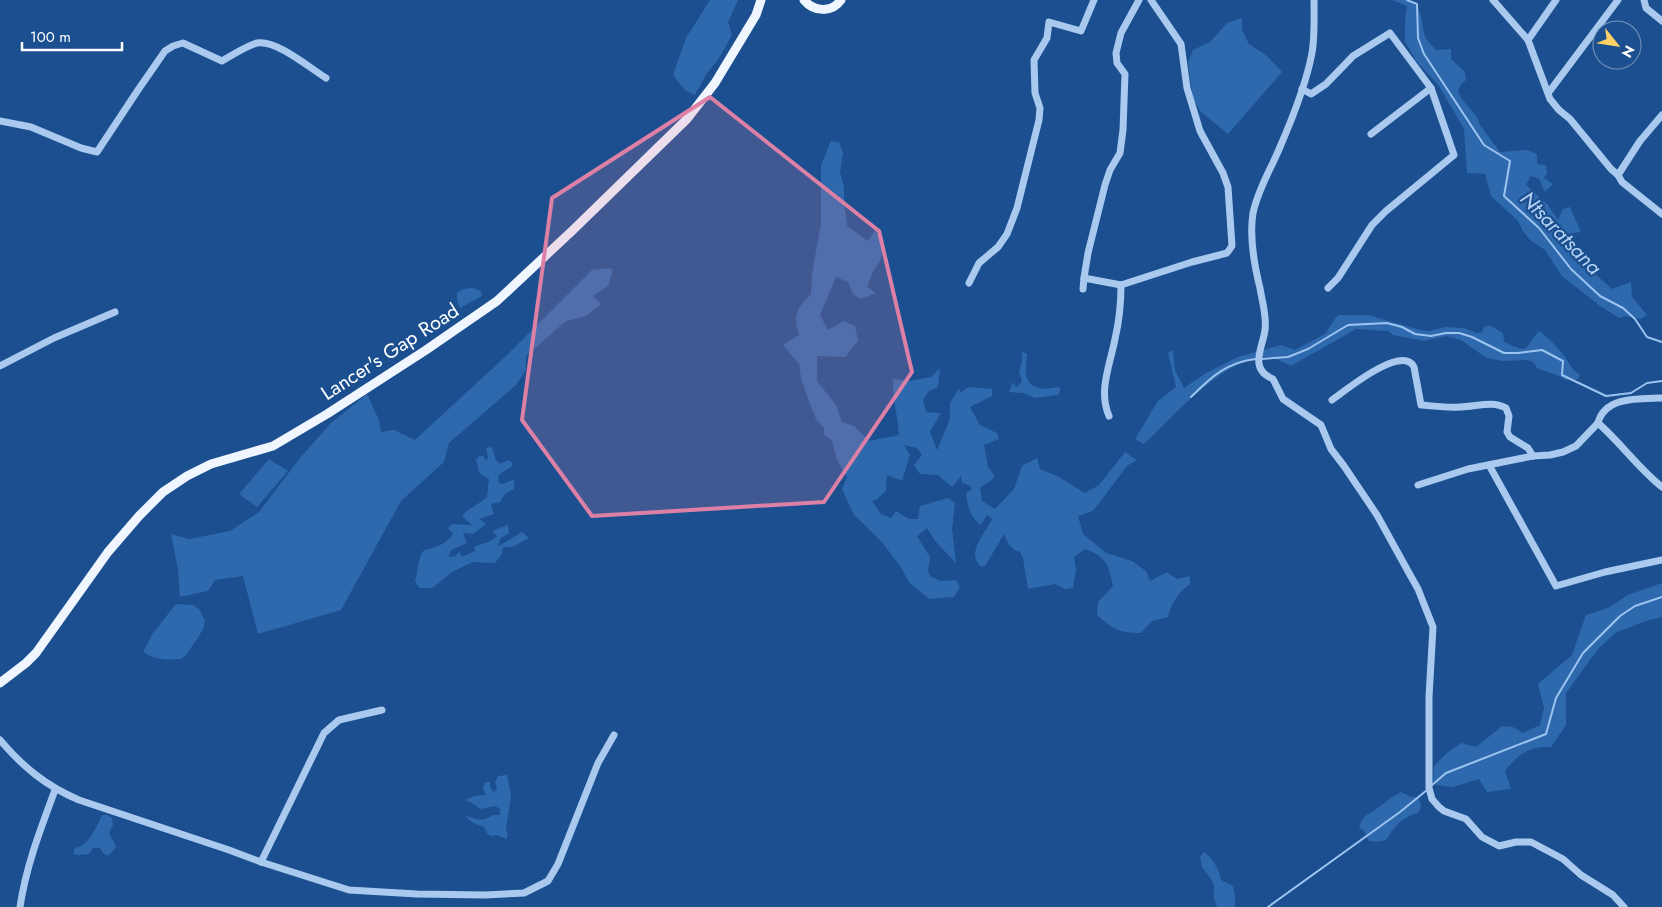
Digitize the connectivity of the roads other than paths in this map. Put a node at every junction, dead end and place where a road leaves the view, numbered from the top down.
1 (761, 0) edge
2 (804, 0) edge
3 (842, 0) edge
4 (1094, 0) edge
5 (1139, 0) edge
6 (1151, 0) edge
7 (1314, 0) edge
8 (1494, 0) edge
9 (1556, 0) edge
10 (1618, 0) edge
11 (1644, 0) edge
12 (1662, 21) edge
13 (1528, 40) junction
14 (326, 78) dead end
15 (1431, 88) junction
16 (1302, 89) junction
17 (1549, 92) junction
18 (1662, 115) edge
19 (0, 121) edge
20 (1371, 134) dead end
21 (1618, 175) junction
22 (1662, 214) edge
23 (1084, 278) junction
24 (969, 283) dead end
25 (1121, 285) junction
26 (1328, 288) dead end
27 (1083, 289) dead end
28 (115, 312) dead end
29 (0, 366) edge
30 (1662, 398) edge
31 (1332, 400) dead end
32 (1109, 416) dead end
33 (1598, 423) junction
34 (1533, 456) junction
35 (1489, 465) junction
36 (1418, 485) dead end
37 (1662, 487) edge
38 (1662, 560) edge
39 (0, 683) edge
40 (382, 710) dead end
41 (614, 735) dead end
42 (0, 740) edge
43 (55, 790) junction
44 (261, 862) junction
45 (20, 907) edge
46 (1624, 907) edge

1 - 39 main road, Lancer's Gap Road
2 - 3 main road
4 - 24 street
5 - 23 street
6 - 25 street
7 - 16 street
8 - 13 street
9 - 13 street
10 - 17 street
11 - 12 street
13 - 17 street
14 - 19 street
15 - 16 street
15 - 20 street
15 - 26 street
16 - 46 street
17 - 21 street
18 - 21 street
21 - 22 street
23 - 25 street
23 - 27 street
25 - 32 street
28 - 29 street
30 - 33 street
31 - 34 street
33 - 34 street
33 - 37 street
34 - 35 street
35 - 36 street
35 - 38 street
40 - 44 street
41 - 44 street
42 - 43 street
43 - 44 street
43 - 45 street

